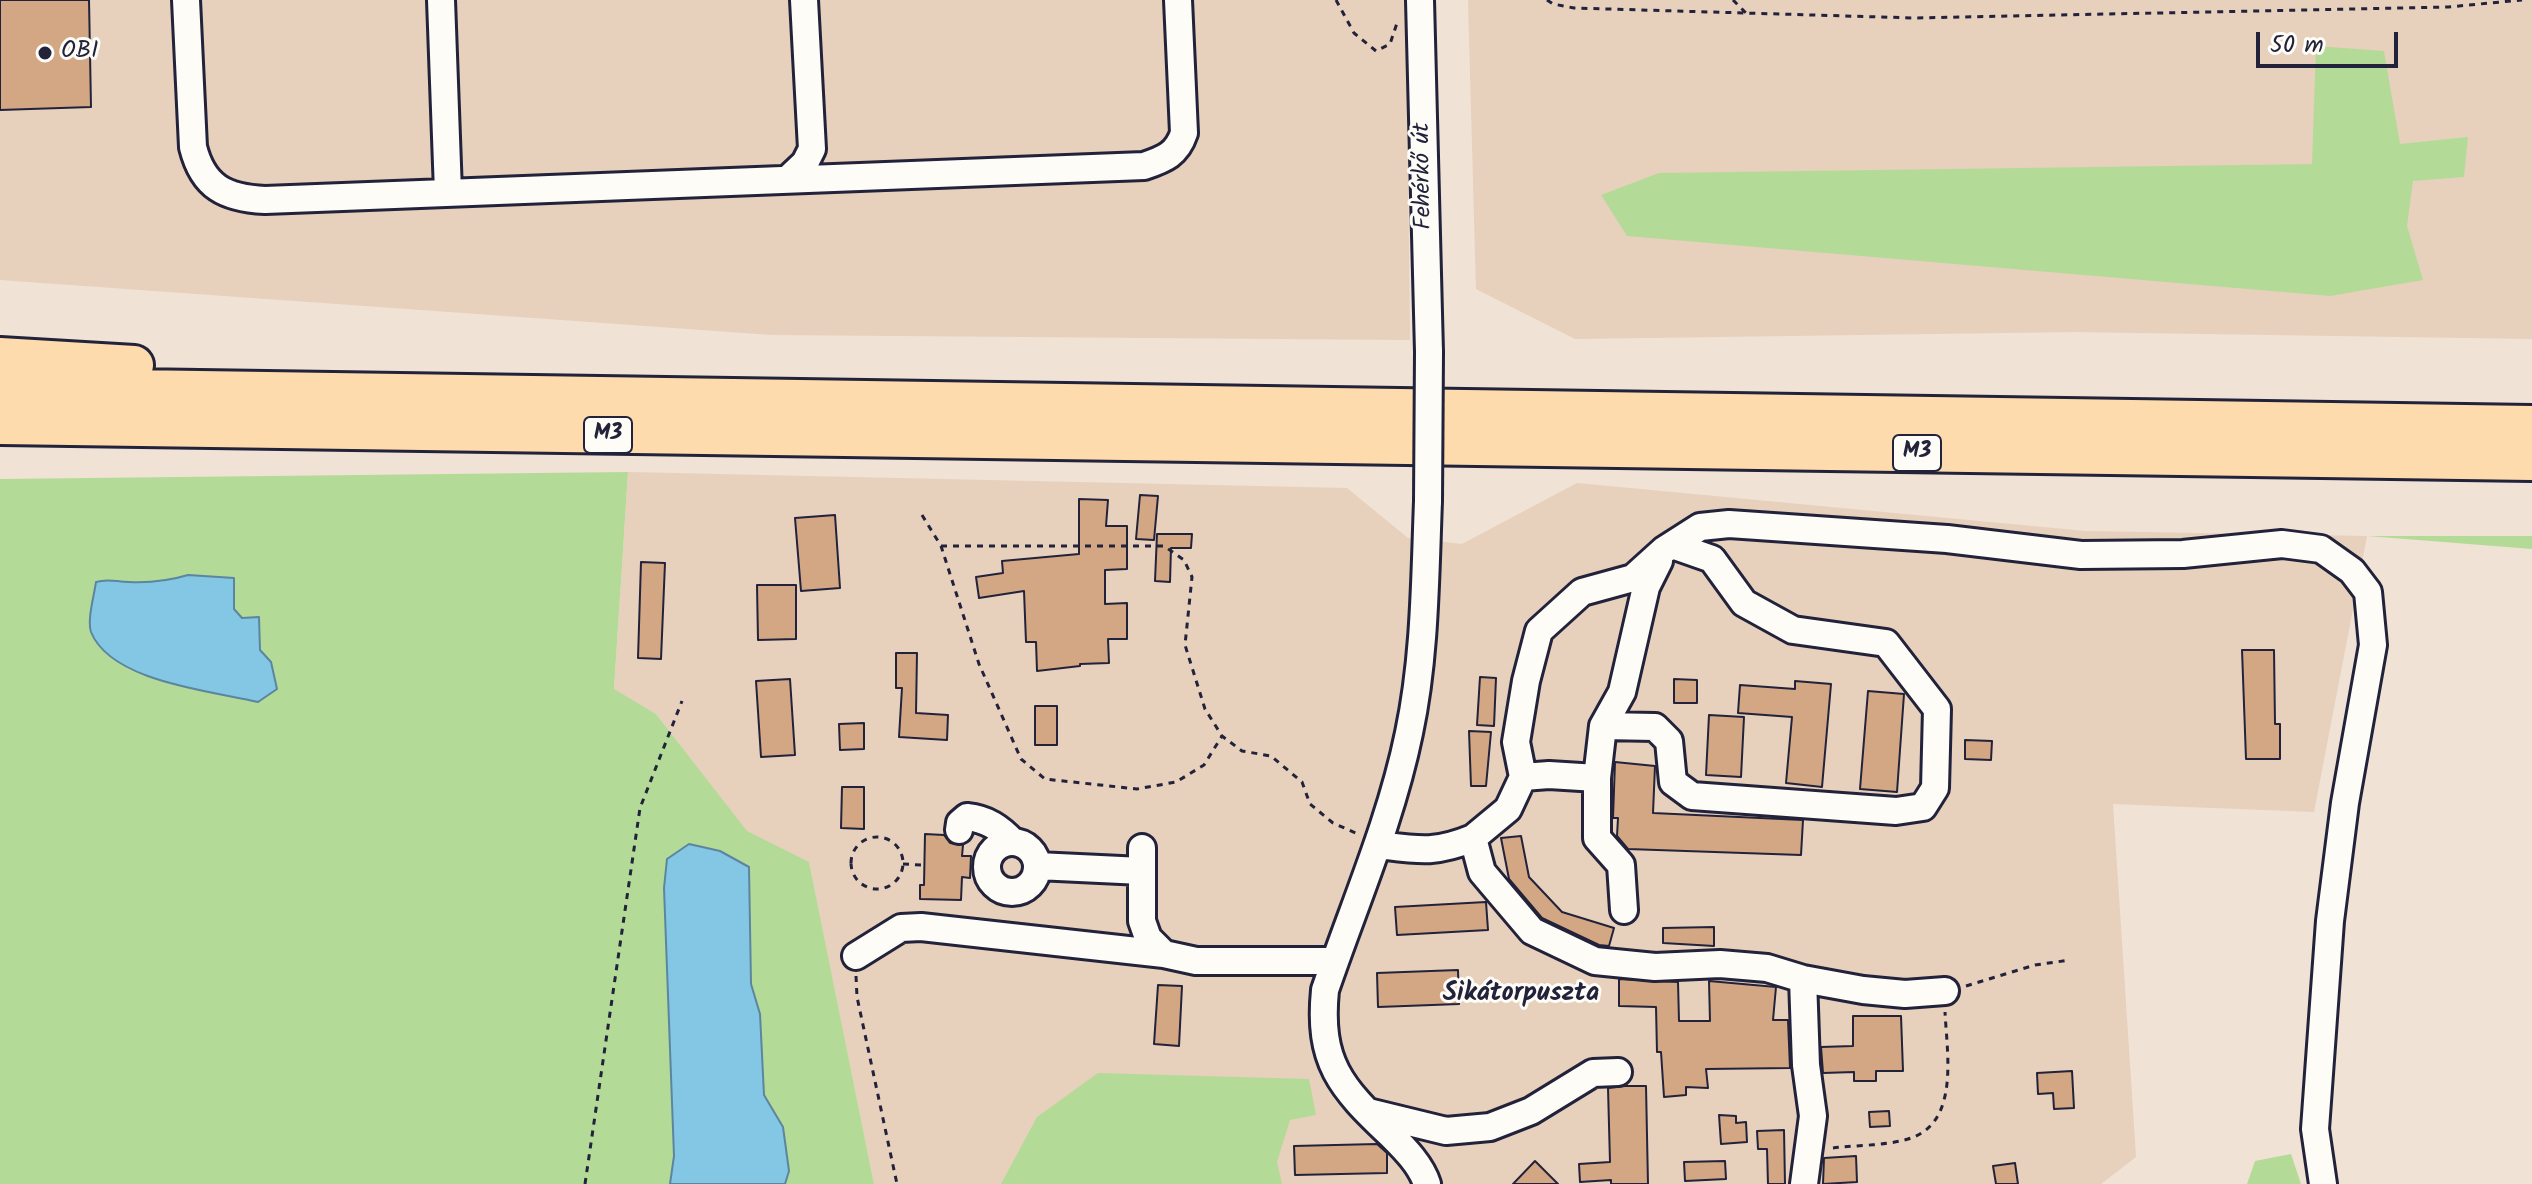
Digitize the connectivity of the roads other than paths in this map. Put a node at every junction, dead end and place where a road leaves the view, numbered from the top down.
1 (186, 0) edge
2 (441, 0) edge
3 (804, 0) edge
4 (1178, 0) edge
5 (1420, 0) edge
6 (812, 149) junction
7 (839, 177) junction
8 (788, 179) junction
9 (448, 192) junction
10 (0, 357) edge
11 (0, 387) edge
12 (379, 392) junction
13 (0, 425) edge
14 (2532, 425) edge
15 (226, 429) junction
16 (0, 447) edge
17 (2532, 461) edge
18 (1668, 548) junction
19 (1603, 726) junction
20 (1523, 777) junction
21 (1597, 778) junction
22 (959, 830) dead end
23 (1380, 838) junction
24 (1473, 838) junction
25 (1013, 842) junction
26 (1037, 866) junction
27 (1624, 910) dead end
28 (1164, 954) junction
29 (856, 956) road end
30 (1335, 961) junction
31 (1803, 979) junction
32 (1945, 991) road end
33 (1618, 1072) dead end
34 (1368, 1112) junction
35 (1427, 1184) edge
36 (1804, 1184) edge
37 (2323, 1184) edge

1 - 9 street
2 - 9 street
3 - 6 street
4 - 7 street
5 - 23 street, Fehérkő út, bridge
6 - 7 street
6 - 8 street
7 - 8 street
8 - 9 street
10 - 12 highway
11 - 12 highway, M3
12 - 14 highway, M3
13 - 15 highway, M3
15 - 16 highway
15 - 17 highway, M3
18 - 19 street
18 - 19 street
18 - 20 street
18 - 37 street
19 - 21 street
20 - 21 street
20 - 24 street
21 - 27 street
22 - 25 street
23 - 24 street
23 - 30 street, Fehérkő út
24 - 31 street
25 - 26 street
25 - 26 street
26 - 28 street
28 - 29 street
28 - 30 street
30 - 34 street, Fehérkő út
31 - 32 street
31 - 36 street
33 - 34 street
34 - 35 street, Fehérkő út

